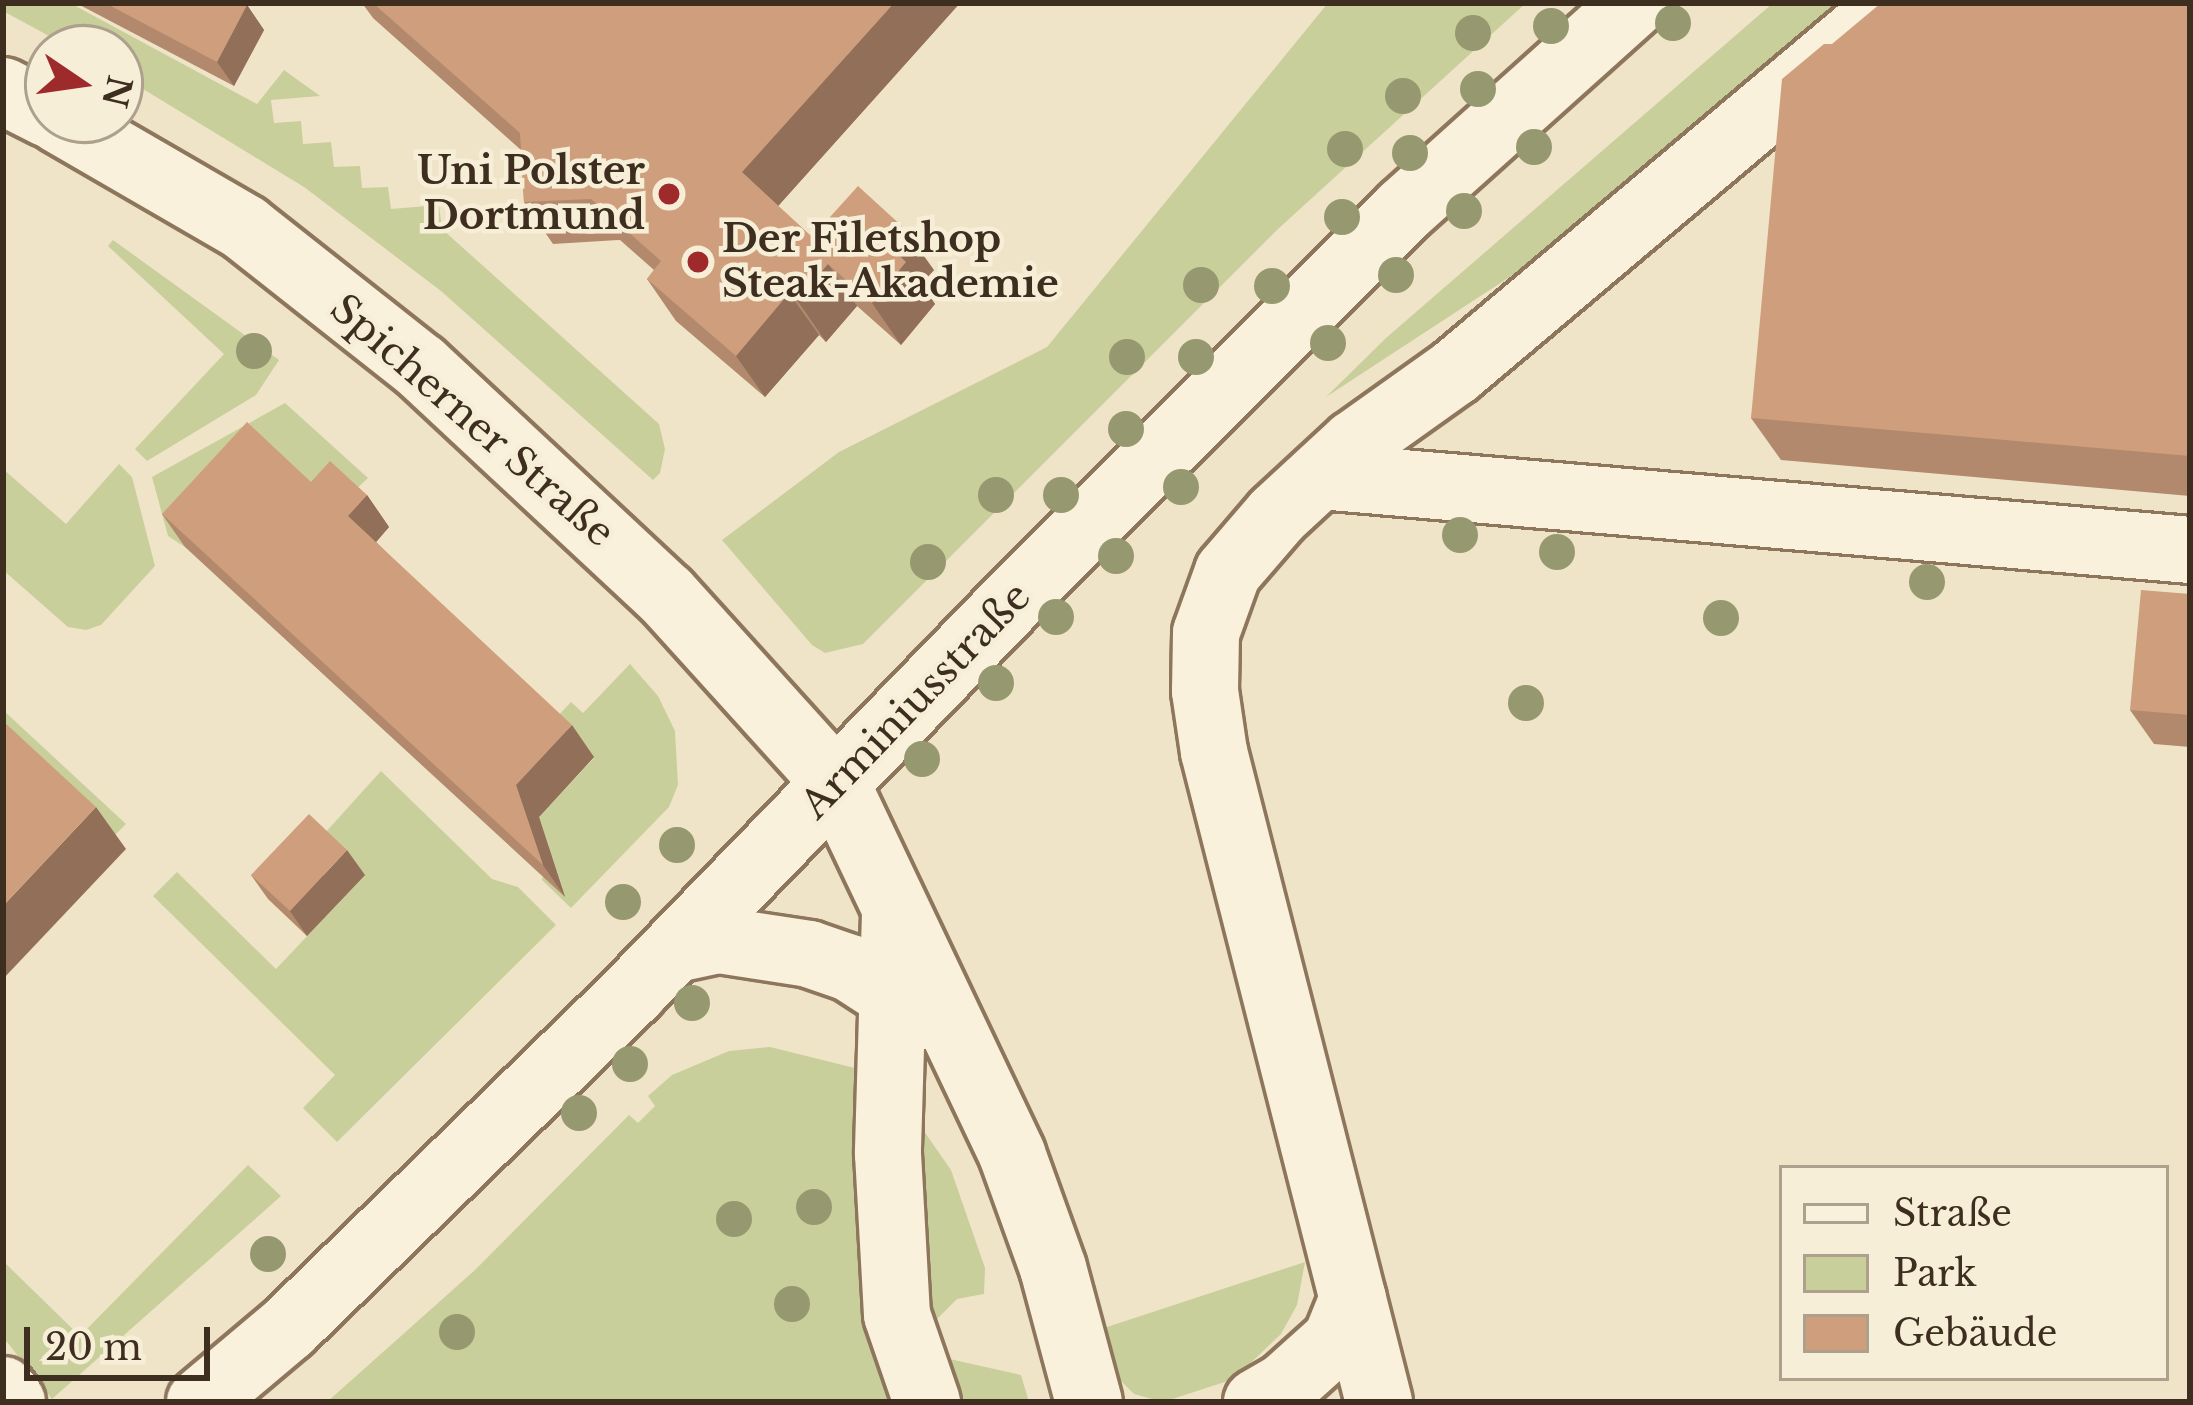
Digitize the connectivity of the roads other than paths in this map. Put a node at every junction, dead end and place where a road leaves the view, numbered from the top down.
1 (1635, 3) edge
2 (1893, 3) edge
3 (101, 144) edge
4 (1320, 476) junction
5 (2190, 550) edge
6 (836, 783) junction
7 (896, 910) junction
8 (676, 949) junction
9 (892, 991) junction
10 (964, 1048) junction
11 (1353, 1298) junction
12 (3, 1390) edge
13 (12, 1402) edge
14 (200, 1402) edge
15 (927, 1402) edge
16 (1089, 1402) edge
17 (1257, 1402) edge
18 (1379, 1402) edge

1 - 6 street, Arminiusstraße
2 - 4 street
3 - 6 street, Spicherner Straße
4 - 5 street
4 - 11 street
6 - 7 street, Spicherner Straße
6 - 8 street, Arminiusstraße
7 - 9 street
7 - 10 street, Spicherner Straße
8 - 9 street
8 - 14 street, Arminiusstraße
9 - 10 street
9 - 15 street
10 - 16 street, Spicherner Straße
11 - 17 street
11 - 18 street
12 - 13 street

